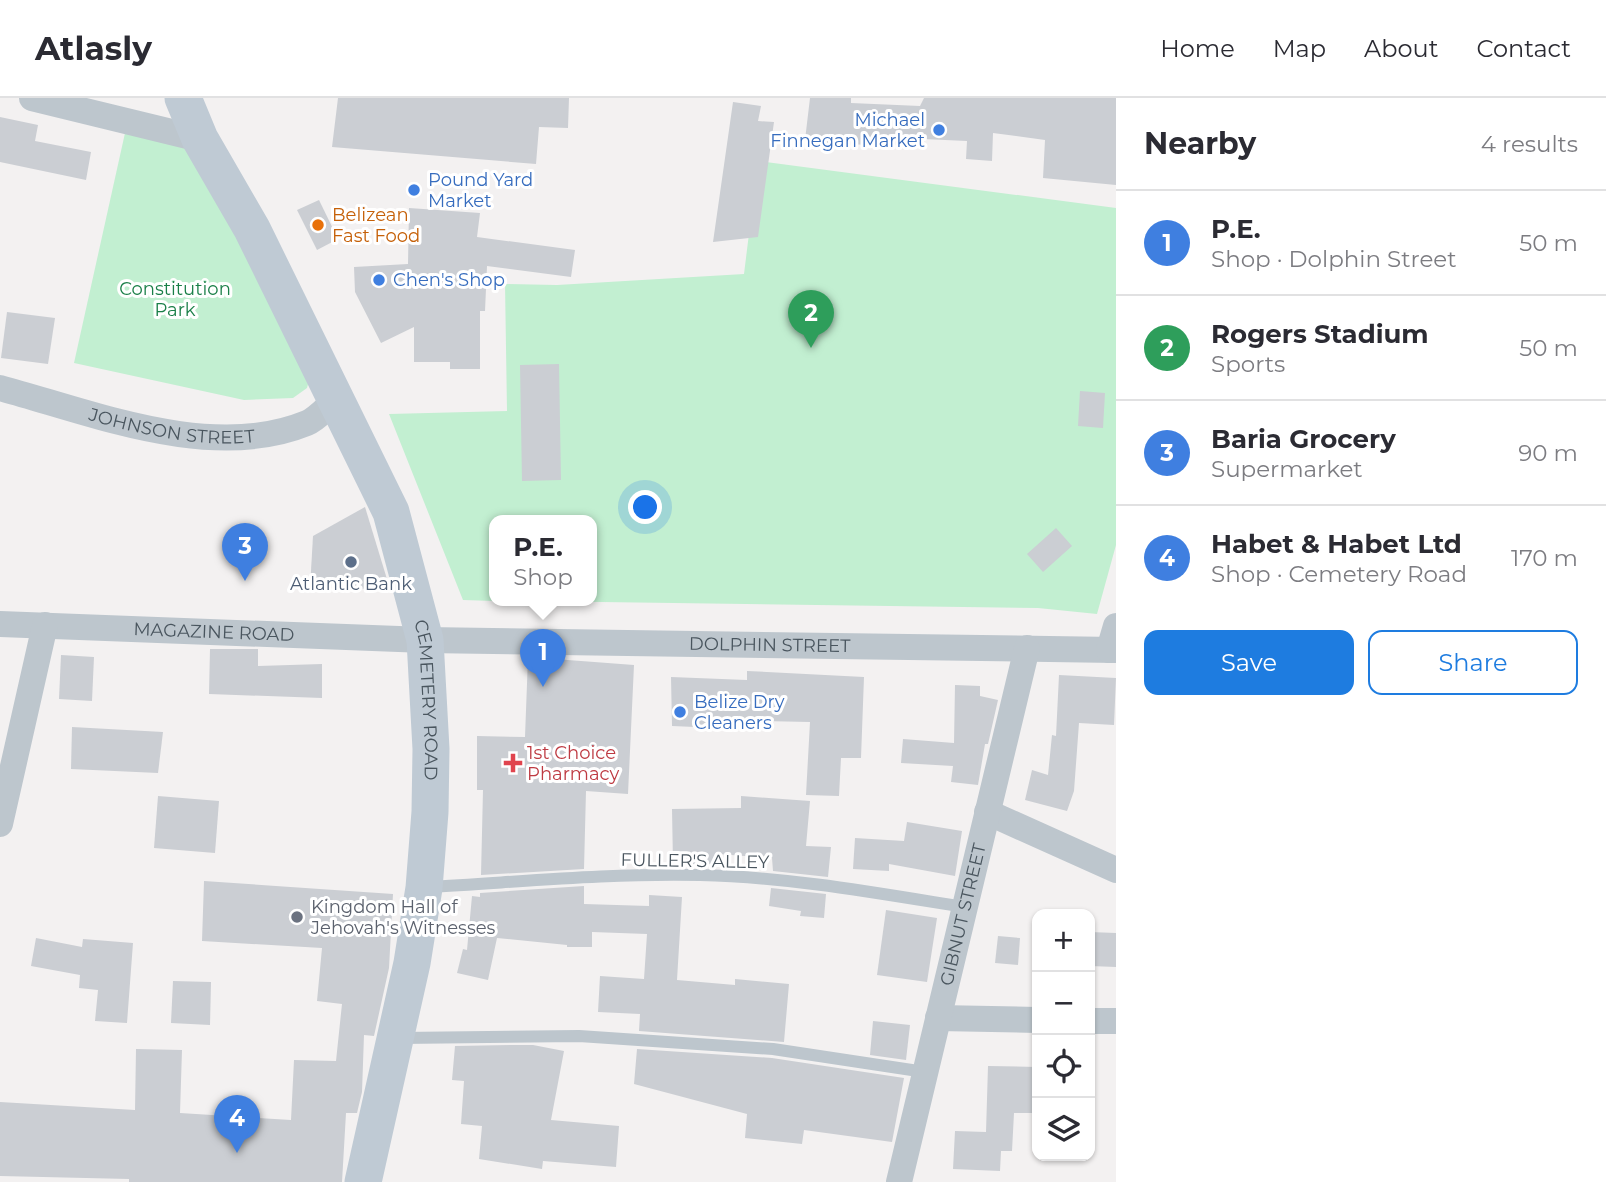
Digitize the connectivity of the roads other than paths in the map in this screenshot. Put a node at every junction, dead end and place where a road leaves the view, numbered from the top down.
1 (32, 98) edge
2 (183, 98) edge
3 (200, 139) junction
4 (0, 388) edge
5 (336, 400) junction
6 (0, 624) edge
7 (45, 625) junction
8 (425, 640) junction
9 (1114, 642) edge
10 (1027, 648) junction
11 (987, 812) junction
12 (0, 824) edge
13 (1116, 870) edge
14 (424, 888) junction
15 (964, 907) junction
16 (938, 1018) junction
17 (1032, 1020) edge
18 (1095, 1021) edge
19 (1116, 1021) edge
20 (396, 1038) junction
21 (925, 1072) junction
22 (363, 1182) edge
23 (899, 1182) edge

1 - 3 street
2 - 3 main road, CEMETERY ROAD
3 - 5 main road, CEMETERY ROAD
4 - 5 street, JOHNSON STREET
5 - 8 main road, CEMETERY ROAD
6 - 7 street, MAGAZINE ROAD
7 - 8 street, MAGAZINE ROAD
7 - 12 street
8 - 10 street, DOLPHIN STREET
8 - 14 main road, CEMETERY ROAD
9 - 10 street, DOLPHIN STREET
10 - 11 street, GIBNUT STREET
11 - 13 street
11 - 15 street, GIBNUT STREET
14 - 15 lane, FULLER'S ALLEY
14 - 20 main road, CEMETERY ROAD
15 - 16 street, GIBNUT STREET
16 - 17 street
16 - 21 street, GIBNUT STREET
18 - 19 street
20 - 21 lane
20 - 22 main road, CEMETERY ROAD
21 - 23 street, GIBNUT STREET

